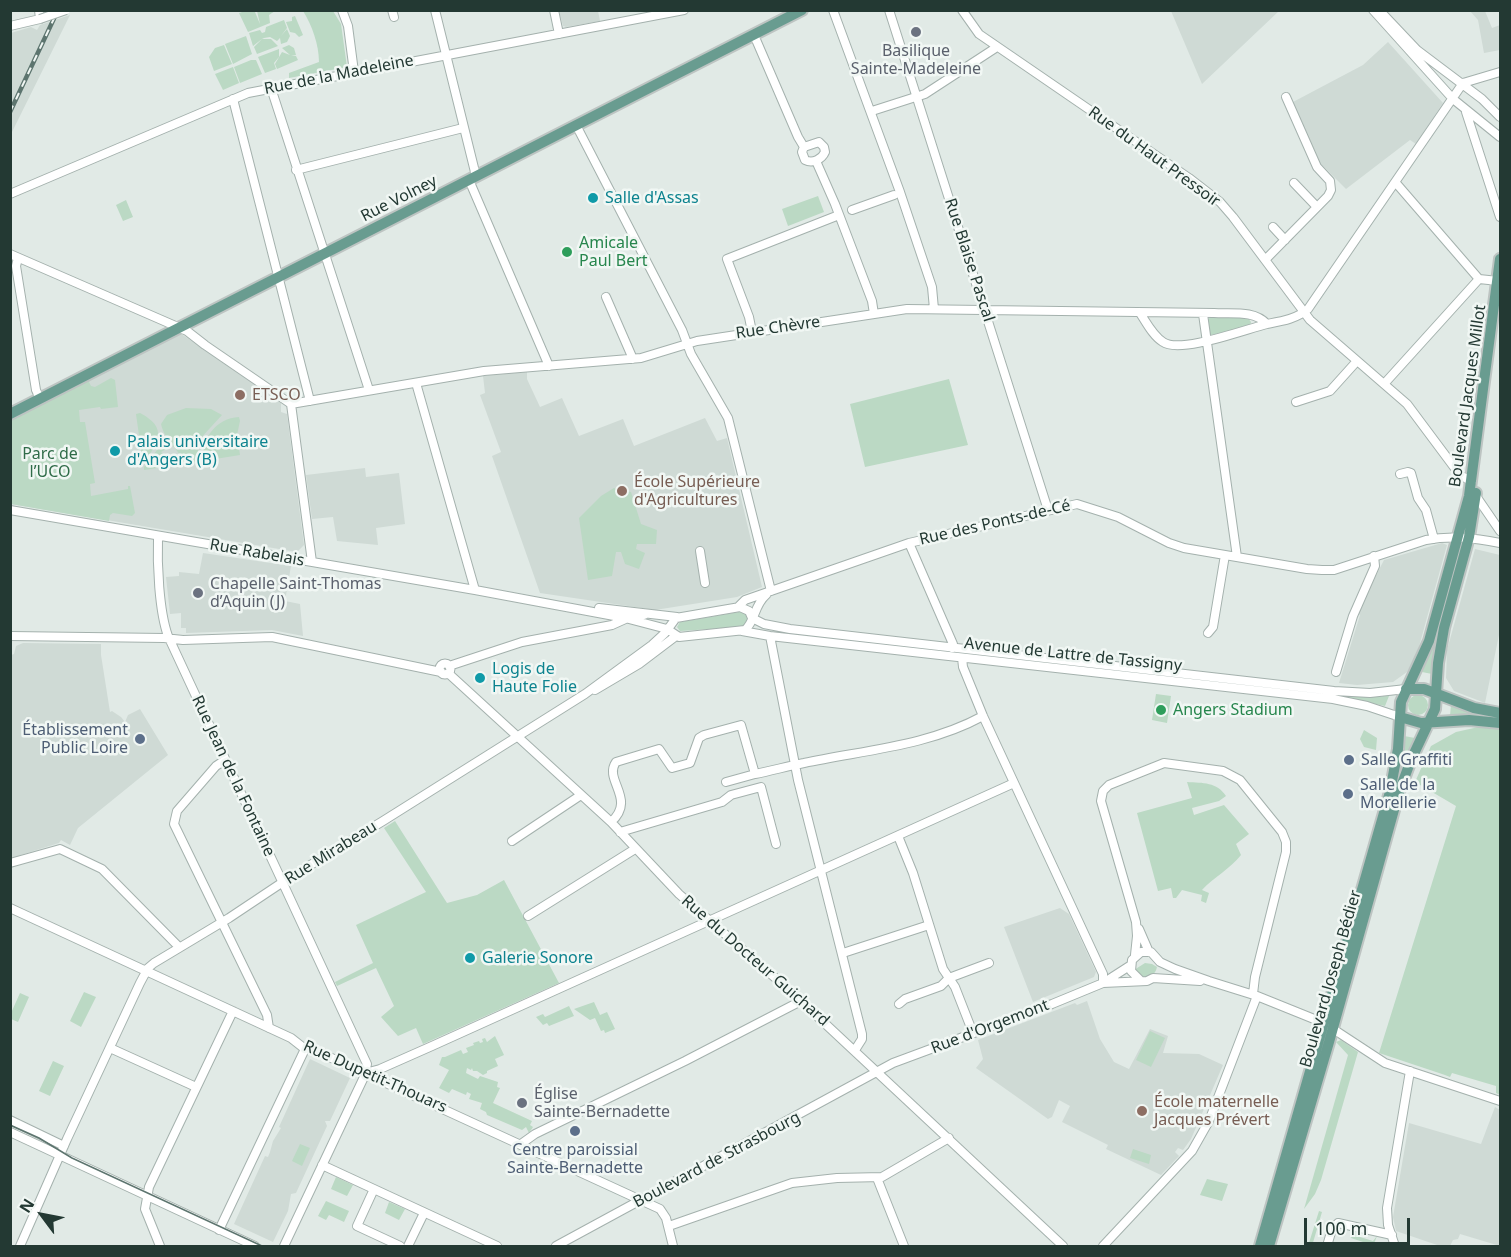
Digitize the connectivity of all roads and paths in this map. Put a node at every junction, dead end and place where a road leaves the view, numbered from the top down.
1 (66, 10) edge
2 (342, 10) edge
3 (435, 10) edge
4 (554, 10) edge
5 (684, 10) edge
6 (833, 10) edge
7 (889, 10) edge
8 (962, 10) edge
9 (1373, 10) edge
10 (1380, 10) edge
11 (797, 12) edge
12 (39, 16) edge
13 (10, 26) edge
14 (559, 34) junction
15 (754, 35) junction
16 (997, 47) junction
17 (445, 56) junction
18 (354, 72) junction
19 (1500, 72) edge
20 (1462, 83) junction
21 (271, 88) junction
22 (915, 96) junction
23 (1286, 97) dead end
24 (233, 99) junction
25 (1453, 99) junction
26 (1466, 110) junction
27 (872, 111) junction
28 (1500, 117) edge
29 (576, 125) junction
30 (464, 128) junction
31 (1500, 137) edge
32 (804, 147) junction
33 (816, 161) junction
34 (296, 170) junction
35 (472, 178) junction
36 (1294, 183) dead end
37 (1396, 183) junction
38 (10, 194) edge
39 (894, 195) dead end
40 (1317, 207) junction
41 (852, 210) dead end
42 (839, 215) junction
43 (1500, 217) edge
44 (1273, 227) dead end
45 (1285, 240) junction
46 (326, 254) junction
47 (14, 256) edge
48 (1500, 259) edge
49 (1265, 260) junction
50 (278, 277) junction
51 (1479, 279) junction
52 (1498, 281) junction
53 (606, 297) dead end
54 (1500, 308) edge
55 (934, 309) junction
56 (985, 310) junction
57 (1304, 312) junction
58 (1140, 313) junction
59 (874, 314) junction
60 (1203, 314) junction
61 (1267, 324) junction
62 (179, 327) junction
63 (752, 332) junction
64 (1207, 340) junction
65 (687, 344) junction
66 (633, 359) junction
67 (1357, 361) junction
68 (549, 366) junction
69 (416, 383) junction
70 (1384, 384) junction
71 (369, 390) junction
72 (40, 399) junction
73 (310, 401) junction
74 (1296, 402) dead end
75 (291, 404) junction
76 (10, 414) edge
77 (1400, 474) dead end
78 (1472, 481) junction
79 (1476, 496) junction
80 (10, 510) edge
81 (1048, 510) junction
82 (1500, 531) edge
83 (158, 536) junction
84 (1464, 537) junction
85 (1434, 538) junction
86 (909, 543) junction
87 (1500, 543) edge
88 (700, 551) dead end
89 (1225, 555) junction
90 (1237, 556) junction
91 (1374, 556) junction
92 (312, 562) junction
93 (705, 583) dead end
94 (475, 590) junction
95 (770, 591) junction
96 (738, 607) junction
97 (574, 608) junction
98 (605, 615) junction
99 (644, 615) junction
100 (677, 617) junction
101 (625, 618) junction
102 (752, 618) junction
103 (604, 626) junction
104 (667, 629) junction
105 (740, 631) junction
106 (1208, 633) dead end
107 (10, 636) edge
108 (676, 636) junction
109 (770, 636) junction
110 (169, 639) junction
111 (952, 648) junction
112 (962, 658) junction
113 (446, 670) junction
114 (1336, 672) dead end
115 (1407, 689) junction
116 (1437, 693) junction
117 (585, 694) junction
118 (1500, 713) edge
119 (983, 716) junction
120 (1400, 717) junction
121 (1430, 723) junction
122 (1500, 723) edge
123 (517, 736) junction
124 (225, 760) junction
125 (796, 765) junction
126 (755, 774) junction
127 (726, 782) dead end
128 (1014, 783) junction
129 (581, 795) junction
130 (611, 822) junction
131 (620, 832) junction
132 (898, 836) junction
133 (512, 841) dead end
134 (776, 844) dead end
135 (635, 849) junction
136 (10, 863) edge
137 (822, 870) junction
138 (283, 882) junction
139 (10, 908) edge
140 (528, 916) dead end
141 (709, 921) junction
142 (222, 922) junction
143 (1136, 922) junction
144 (929, 925) junction
145 (180, 947) junction
146 (843, 952) junction
147 (1149, 952) junction
148 (1135, 955) junction
149 (1160, 962) junction
150 (989, 963) dead end
151 (1131, 965) junction
152 (146, 971) junction
153 (1255, 977) junction
154 (950, 978) junction
155 (1153, 978) junction
156 (1140, 980) junction
157 (1209, 981) junction
158 (1103, 983) junction
159 (1239, 990) junction
160 (1255, 995) junction
161 (801, 1001) junction
162 (899, 1004) dead end
163 (233, 1011) junction
164 (1328, 1026) junction
165 (269, 1028) junction
166 (973, 1033) junction
167 (110, 1048) junction
168 (305, 1049) junction
169 (855, 1050) junction
170 (1410, 1071) junction
171 (879, 1072) junction
172 (365, 1073) junction
173 (196, 1087) junction
174 (1500, 1101) edge
175 (10, 1120) edge
176 (10, 1132) edge
177 (949, 1138) junction
178 (521, 1144) junction
179 (64, 1146) junction
180 (60, 1156) junction
181 (322, 1165) junction
182 (877, 1178) junction
183 (374, 1190) junction
184 (147, 1197) junction
185 (641, 1201) junction
186 (424, 1213) junction
187 (669, 1226) junction
188 (219, 1230) junction
189 (1392, 1235) junction
190 (20, 1246) edge
191 (160, 1246) edge
192 (255, 1246) edge
193 (284, 1246) edge
194 (400, 1246) edge
195 (408, 1246) edge
196 (497, 1246) edge
197 (556, 1246) edge
198 (674, 1246) edge
199 (904, 1246) edge
200 (1063, 1246) edge
201 (1103, 1246) edge
202 (1260, 1246) edge
203 (1269, 1246) edge
204 (1327, 1246) edge
205 (1395, 1246) edge

1 - 12 street, bridge
2 - 18 street
3 - 17 street
4 - 14 street
5 - 14 street, Rue de la Madeleine
6 - 27 street
7 - 22 street, Rue Blaise Pascal
8 - 16 street, Rue du Haut Pressoir
9 - 25 street
10 - 20 street
11 - 15 main road, Rue Volney
12 - 13 street
14 - 17 street, Rue de la Madeleine
15 - 29 main road, Rue Volney
15 - 32 street
16 - 22 street
16 - 49 street, Rue du Haut Pressoir
17 - 18 street, Rue de la Madeleine
17 - 30 street
18 - 21 street, Rue de la Madeleine
19 - 20 street
20 - 25 street
20 - 28 street
21 - 24 street, Rue de la Madeleine
21 - 34 street
22 - 27 street
22 - 56 street, Rue Blaise Pascal
23 - 40 street
24 - 38 street, Rue de la Madeleine
24 - 50 street
25 - 26 street
25 - 37 street
26 - 31 street
26 - 43 street
27 - 55 street
29 - 35 main road, Rue Volney
29 - 65 street
30 - 34 street
30 - 35 street
32 - 33 street
32 - 33 street
33 - 42 street
34 - 46 street
35 - 46 main road, Rue Volney
35 - 68 street
36 - 40 street
37 - 51 street
37 - 57 street
39 - 41 street
40 - 45 street
42 - 59 street
42 - 63 street
44 - 45 street
45 - 49 street
46 - 50 main road, Rue Volney
46 - 71 street
47 - 62 street
47 - 72 street
48 - 52 main road, Boulevard Jacques Millot
49 - 57 street, Rue du Haut Pressoir
50 - 62 main road, Rue Volney
50 - 73 street
51 - 52 street
51 - 70 street
52 - 78 main road, Boulevard Jacques Millot
53 - 66 street
54 - 79 main road, Boulevard Jacques Millot
55 - 56 street, Rue Chèvre
55 - 59 street, Rue Chèvre
56 - 58 street, Rue Chèvre
56 - 81 street, Rue Blaise Pascal
57 - 61 street
57 - 67 street, Rue du Haut Pressoir
58 - 60 street, Rue Chèvre
58 - 64 street
59 - 63 street, Rue Chèvre
60 - 61 street, Rue Chèvre
60 - 64 street
61 - 64 street
62 - 72 main road, Rue Volney
62 - 75 street
63 - 65 street, Rue Chèvre
64 - 90 street
65 - 66 street, Rue Chèvre
65 - 95 street
66 - 68 street, Rue Chèvre
67 - 70 street, Rue du Haut Pressoir
67 - 74 street
68 - 69 street, Rue Chèvre
69 - 71 street, Rue Chèvre
69 - 94 street
70 - 78 street, Rue du Haut Pressoir
71 - 73 street, Rue Chèvre
72 - 76 main road, Rue Volney
73 - 75 street, Rue Chèvre
75 - 92 street
77 - 85 street
78 - 84 main road, Boulevard Jacques Millot
79 - 82 street
79 - 84 main road, Boulevard Jacques Millot
80 - 83 street, Rue Rabelais
81 - 86 street, Rue des Ponts-de-Cé
81 - 89 street, Rue des Ponts-de-Cé
83 - 92 street, Rue Rabelais
83 - 110 street, Rue Jean de la Fontaine
84 - 85 street, Rue des Ponts-de-Cé
84 - 87 street, Rue des Ponts-de-Cé
84 - 115 main road
84 - 116 main road
85 - 91 street, Rue des Ponts-de-Cé
86 - 95 street, Rue des Ponts-de-Cé
86 - 111 street
88 - 93 street
89 - 90 street, Rue des Ponts-de-Cé
89 - 106 street
90 - 91 street, Rue des Ponts-de-Cé
91 - 114 street
92 - 94 street, Rue Rabelais
94 - 97 street, Rue Rabelais
95 - 96 street, Rue des Ponts-de-Cé
95 - 102 street
96 - 100 street, Rue Rabelais
96 - 102 street
97 - 98 street, Rue Rabelais
97 - 99 street, Rue Rabelais
98 - 101 street, Rue Rabelais
98 - 103 street
99 - 100 street, Rue Rabelais
99 - 101 street, Rue Rabelais
100 - 104 street
101 - 103 street
101 - 104 street, Rue Rabelais
102 - 105 street
102 - 111 street, Avenue de Lattre de Tassigny
103 - 113 street
104 - 108 street
104 - 117 street
105 - 108 street, Avenue de Lattre de Tassigny
105 - 109 street, Avenue de Lattre de Tassigny
107 - 110 street
108 - 117 street
109 - 112 street, Avenue de Lattre de Tassigny
109 - 125 street
110 - 113 street
110 - 124 street, Rue Jean de la Fontaine
111 - 115 street, Avenue de Lattre de Tassigny
112 - 119 street
112 - 120 street, Avenue de Lattre de Tassigny
113 - 123 street, Rue du Docteur Guichard
115 - 116 main road
115 - 120 main road
116 - 118 main road
116 - 121 main road
117 - 123 street, Rue Mirabeau
119 - 125 street
119 - 128 street
120 - 121 main road
120 - 164 main road, Boulevard Joseph Bédier
121 - 122 main road
121 - 164 main road, Boulevard Joseph Bédier
123 - 129 street, Rue du Docteur Guichard
123 - 138 street, Rue Mirabeau
124 - 138 street, Rue Jean de la Fontaine
124 - 142 street
125 - 126 street
125 - 137 street
126 - 127 street
126 - 130 street
128 - 132 street
128 - 158 street
129 - 130 street, Rue du Docteur Guichard
129 - 133 street
130 - 131 street, Rue du Docteur Guichard
131 - 134 street
131 - 135 street, Rue du Docteur Guichard
132 - 137 street
132 - 144 street
135 - 140 street
135 - 141 street, Rue du Docteur Guichard
136 - 145 street
137 - 141 street
137 - 146 street
138 - 142 street, Rue Mirabeau
138 - 172 street, Rue Jean de la Fontaine
139 - 152 street, Rue Dupetit-Thouars
141 - 161 street, Rue du Docteur Guichard
141 - 172 street
142 - 145 street, Rue Mirabeau
142 - 165 street
143 - 147 street
143 - 148 street
143 - 153 street
144 - 146 street
144 - 154 street
145 - 152 street, Rue Mirabeau
146 - 169 street
147 - 148 street
147 - 149 street, Rue d'Orgemont
148 - 151 street
149 - 155 street
149 - 157 street, Rue d'Orgemont
150 - 154 street
151 - 156 street
151 - 158 street, Rue d'Orgemont
152 - 163 street, Rue Dupetit-Thouars
152 - 167 street
153 - 159 street
153 - 160 street
154 - 162 street
154 - 166 street
155 - 156 street, Rue d'Orgemont
155 - 157 street, Rue d'Orgemont
156 - 158 street, Rue d'Orgemont
157 - 159 street, Rue d'Orgemont
158 - 166 street, Rue d'Orgemont
159 - 160 street, Rue d'Orgemont
160 - 164 street, Rue d'Orgemont
160 - 201 street
161 - 169 street, Rue du Docteur Guichard
161 - 178 street
163 - 165 street, Rue Dupetit-Thouars
163 - 173 street
164 - 170 street, Rue d'Orgemont
164 - 202 main road, Boulevard Joseph Bédier
164 - 203 main road, Boulevard Joseph Bédier
165 - 168 street, Rue Dupetit-Thouars
166 - 171 street, Rue d'Orgemont
167 - 173 street
167 - 179 street
168 - 172 street, Rue Dupetit-Thouars
168 - 188 street
169 - 171 street, Rue du Docteur Guichard
170 - 174 street, Rue d'Orgemont
170 - 189 street
171 - 177 street, Rue du Docteur Guichard
171 - 185 street, Boulevard de Strasbourg
172 - 178 street, Rue Dupetit-Thouars
172 - 181 street
173 - 184 street
175 - 179 street
176 - 180 street
177 - 182 street
177 - 200 street, Rue du Docteur Guichard
178 - 185 street, Rue Dupetit-Thouars
179 - 180 street
180 - 184 street
180 - 190 street
181 - 183 street
181 - 193 street
182 - 187 street
182 - 199 street
183 - 186 street
183 - 194 street
184 - 188 street
184 - 191 street
185 - 187 street, Rue Dupetit-Thouars
185 - 197 street, Boulevard de Strasbourg
186 - 195 street
186 - 196 street
187 - 198 street
188 - 192 street
189 - 204 street
189 - 205 street

